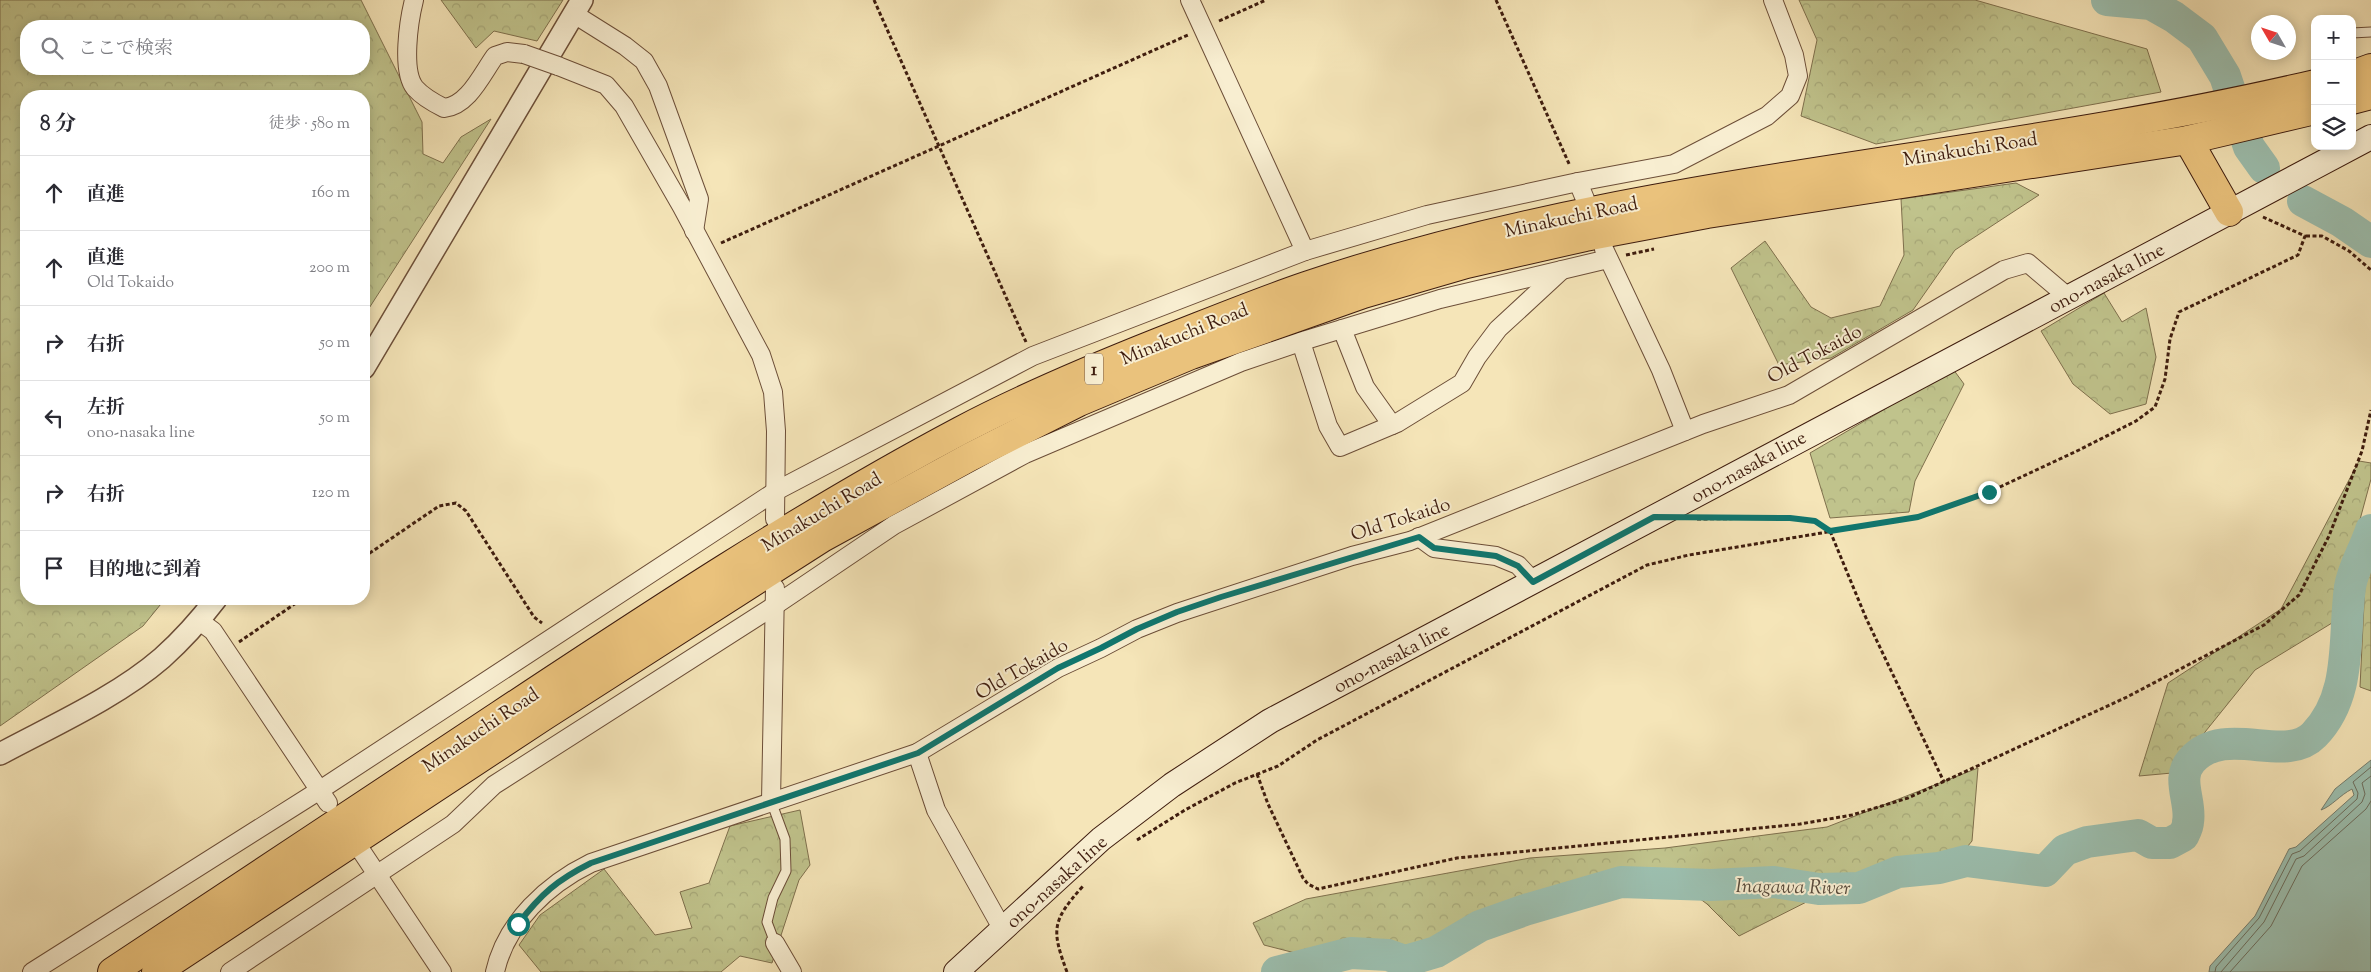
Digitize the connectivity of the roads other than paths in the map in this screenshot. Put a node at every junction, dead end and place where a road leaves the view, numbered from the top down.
1 (414, 0) edge
2 (1190, 0) edge
3 (1773, 0) edge
4 (578, 7) edge
5 (2371, 32) edge
6 (2356, 33) edge
7 (2371, 68) edge
8 (2356, 74) edge
9 (2311, 86) edge
10 (2371, 95) edge
11 (2356, 99) edge
12 (2260, 110) junction
13 (2311, 110) edge
14 (2219, 120) junction
15 (2371, 137) edge
16 (2188, 140) junction
17 (1578, 182) junction
18 (1585, 199) dead end
19 (2229, 212) junction
20 (694, 231) junction
21 (1305, 252) junction
22 (1563, 270) junction
23 (2068, 297) junction
24 (1342, 329) junction
25 (1301, 342) junction
26 (370, 358) edge
27 (1392, 425) junction
28 (1685, 431) junction
29 (776, 491) junction
30 (775, 520) dead end
31 (1419, 537) junction
32 (1533, 582) junction
33 (775, 588) dead end
34 (211, 605) edge
35 (774, 606) junction
36 (198, 620) junction
37 (918, 753) junction
38 (0, 754) edge
39 (324, 796) junction
40 (771, 801) junction
41 (360, 849) dead end
42 (377, 875) junction
43 (1003, 930) junction
44 (775, 942) joint
45 (32, 972) edge
46 (112, 972) edge
47 (156, 972) edge
48 (230, 972) edge
49 (442, 972) edge
50 (495, 972) edge
51 (792, 972) edge
52 (956, 972) edge

1 - 20 street, bridge
2 - 21 street
3 - 17 street
4 - 20 street
4 - 26 street
5 - 6 lane
7 - 8 highway
9 - 12 highway, Minakuchi Road / 1
10 - 11 highway
12 - 13 highway, Minakuchi Road / 1
12 - 14 highway, Minakuchi Road / 1
14 - 16 highway, Minakuchi Road / 1
14 - 46 highway, Minakuchi Road / 1
15 - 19 main road, ono-nasaka line
16 - 19 highway
16 - 47 highway, Minakuchi Road / 1
17 - 18 street
17 - 21 street
19 - 23 main road, ono-nasaka line
20 - 29 street
21 - 29 street
22 - 24 street
22 - 27 street
22 - 28 street
23 - 28 street, Old Tokaido
23 - 32 main road, ono-nasaka line
24 - 25 street
24 - 27 street
25 - 27 street
25 - 35 street
28 - 31 street, Old Tokaido
29 - 30 street
29 - 39 street
31 - 32 street
31 - 37 street, Old Tokaido
32 - 43 main road, ono-nasaka line
33 - 35 street
34 - 36 street
35 - 40 street
35 - 42 street
36 - 38 street
36 - 39 street
37 - 40 street, Old Tokaido
37 - 43 street
39 - 45 street
40 - 44 lane
40 - 50 street, Old Tokaido
41 - 42 street
42 - 48 street
42 - 49 street
43 - 52 main road, ono-nasaka line
44 - 51 street

